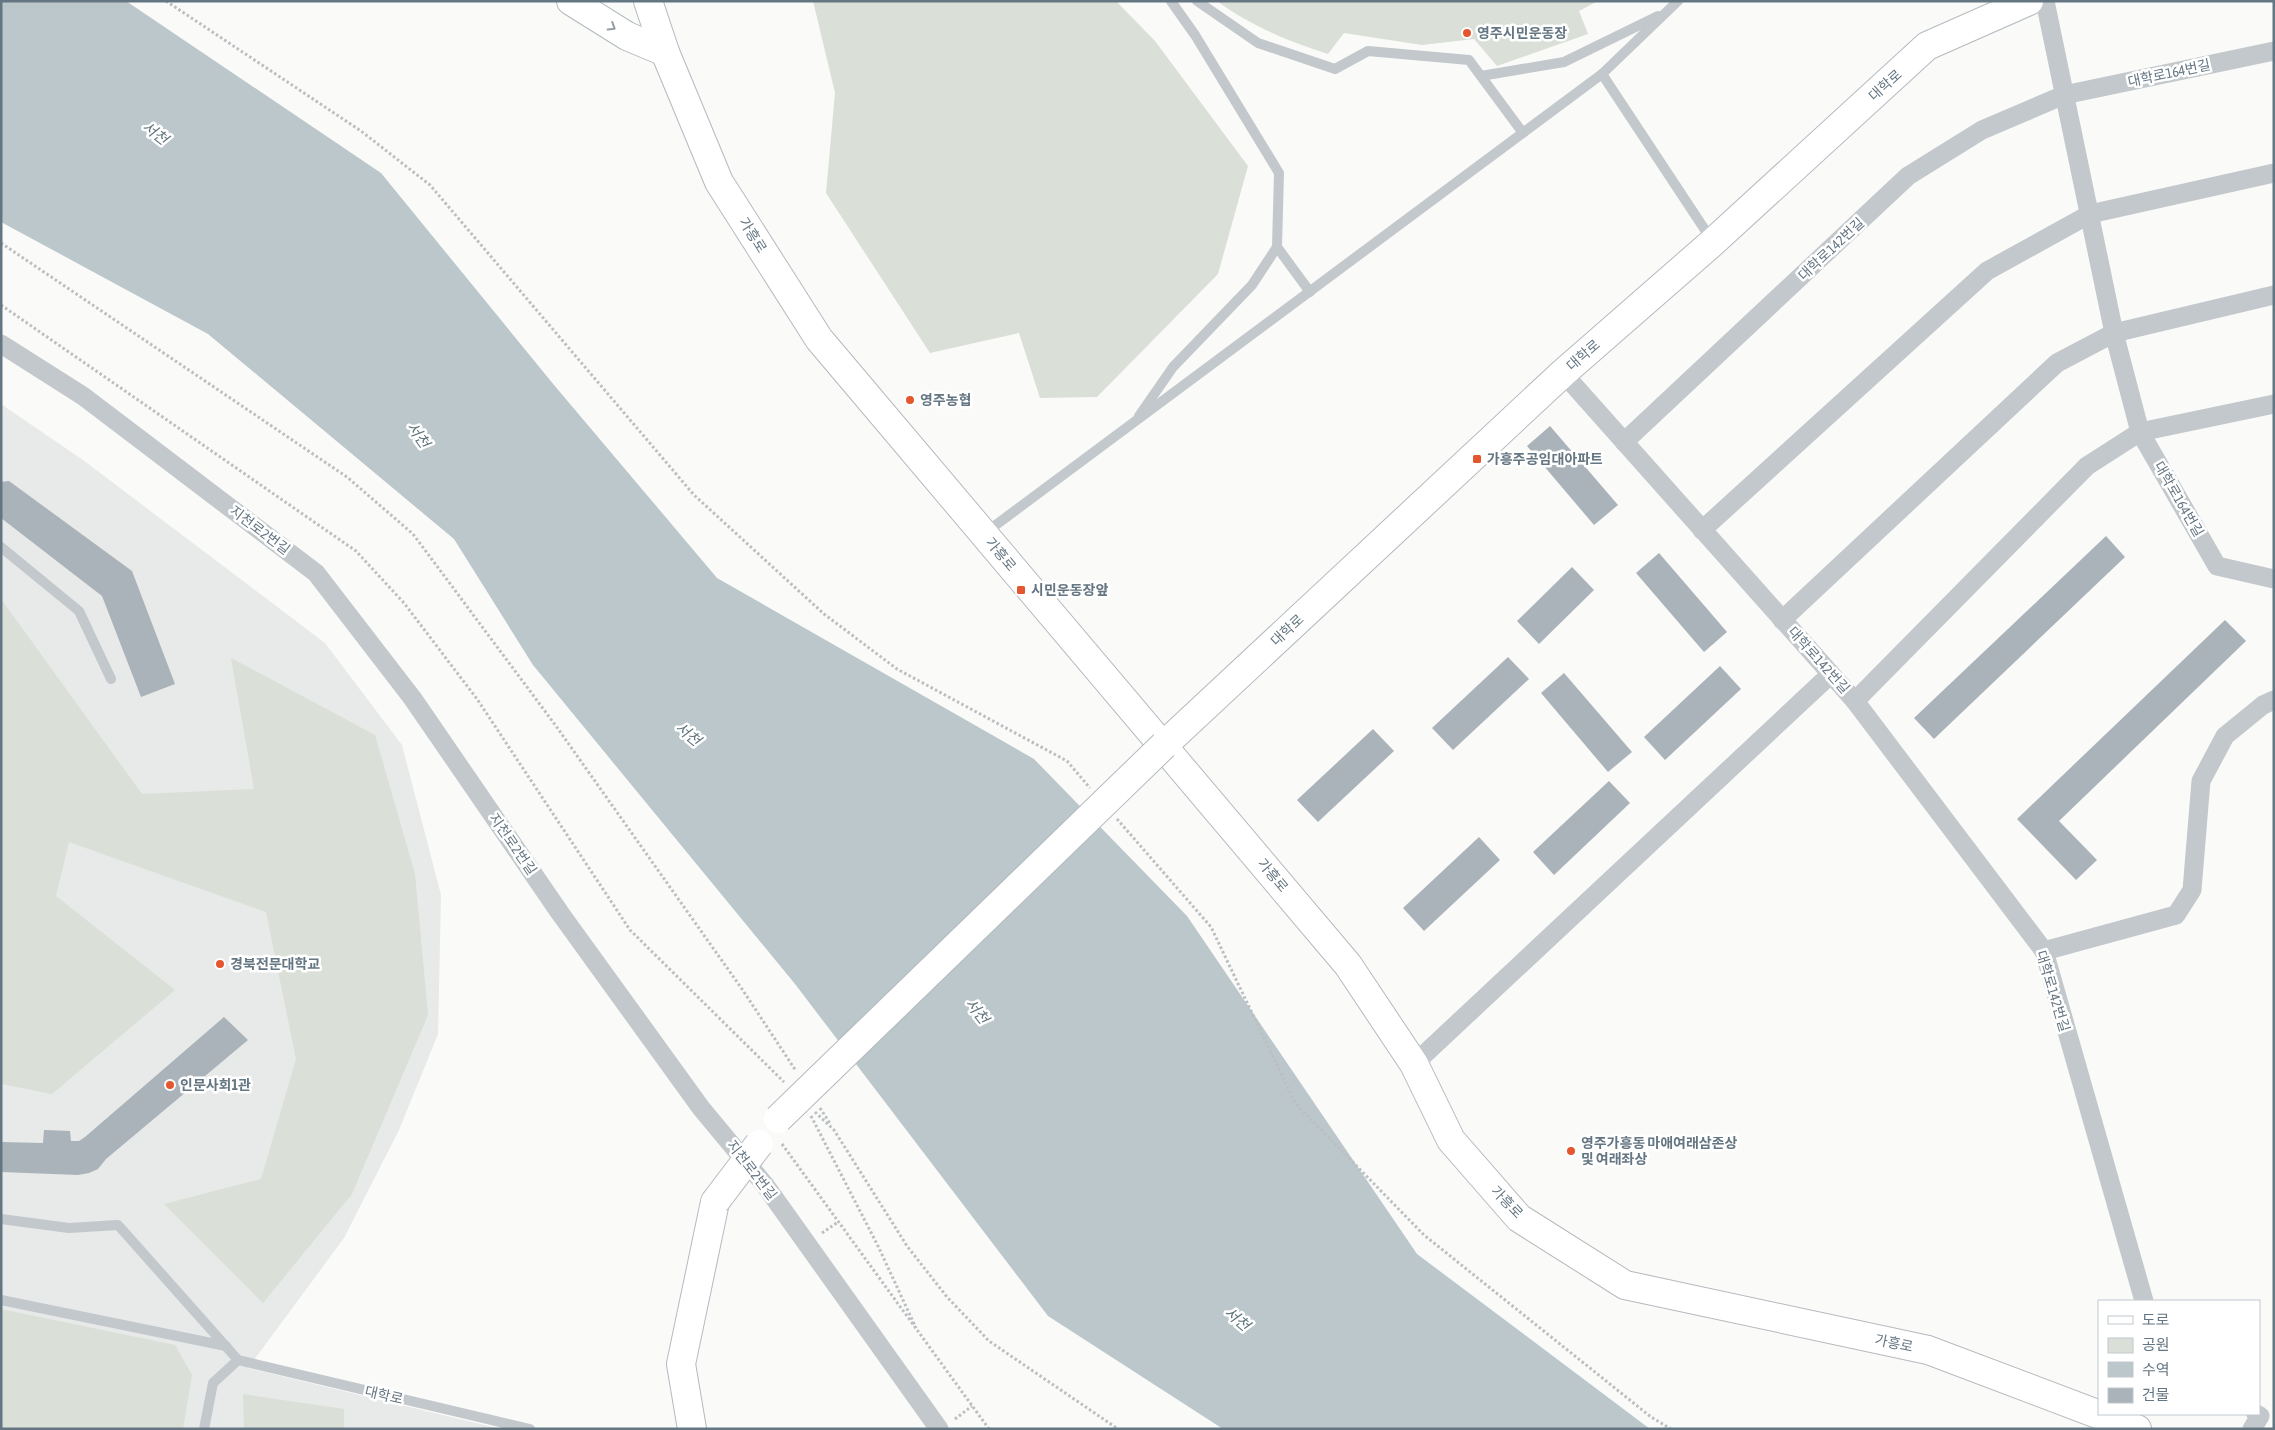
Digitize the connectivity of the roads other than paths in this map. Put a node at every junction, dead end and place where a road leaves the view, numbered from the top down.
1 (571, 1) edge
2 (648, 1) edge
3 (1170, 1) edge
4 (1197, 1) edge
5 (1678, 1) edge
6 (2029, 1) edge
7 (2045, 1) edge
8 (1667, 12) junction
9 (2274, 50) edge
10 (665, 52) junction
11 (1602, 74) junction
12 (1481, 76) junction
13 (2064, 95) junction
14 (1523, 133) junction
15 (2274, 173) edge
16 (2090, 214) junction
17 (1713, 242) junction
18 (1278, 247) junction
19 (1310, 292) junction
20 (2274, 295) edge
21 (2114, 333) junction
22 (1, 344) edge
23 (1563, 373) junction
24 (2274, 404) edge
25 (1134, 423) junction
26 (2140, 432) junction
27 (1624, 442) junction
28 (1702, 530) junction
29 (984, 534) junction
30 (1, 547) edge
31 (2274, 580) edge
32 (1782, 620) junction
33 (1831, 674) junction
34 (111, 679) dead end
35 (2274, 700) edge
36 (1855, 701) junction
37 (1164, 745) junction
38 (2044, 951) junction
39 (1414, 1064) junction
40 (1, 1219) edge
41 (1, 1300) edge
42 (2144, 1300) edge
43 (226, 1346) junction
44 (238, 1360) junction
45 (2098, 1414) edge
46 (2100, 1415) edge
47 (944, 1426) edge
48 (204, 1429) edge
49 (530, 1429) edge
50 (692, 1429) edge
51 (2137, 1429) edge

1 -> 10 main road
2 - 10 main road, 가흥로
3 - 18 lane
4 - 12 lane
5 - 8 lane
6 - 17 main road, 대학로
7 - 13 street, 대학로164번길
8 - 11 lane
8 - 12 lane
9 - 13 street, 대학로164번길
10 - 29 main road, 가흥로
11 - 14 lane
11 - 17 lane
12 - 14 lane
13 - 16 street, 대학로164번길
13 - 27 street, 대학로142번길
14 - 19 lane
15 - 16 street
16 - 21 street, 대학로164번길
16 - 28 street
17 - 23 main road, 대학로
18 - 19 lane
18 - 25 lane
19 - 25 lane
20 - 21 street
21 - 26 street, 대학로164번길
21 - 32 street, 대학로142번길
22 - 47 street, 지천로2번길
23 - 27 street, 대학로142번길
23 - 37 main road, 대학로
24 - 26 street
25 - 29 lane
26 - 31 street, 대학로164번길
26 - 36 street, 대학로142번길
27 - 28 street, 대학로142번길
28 - 32 street, 대학로142번길
29 - 37 main road, 가흥로
30 - 34 lane
32 - 33 street, 대학로142번길
33 - 36 street, 대학로142번길
33 - 39 street
35 - 38 street
36 - 38 street, 대학로142번길
37 - 39 main road, 가흥로
37 - 50 main road, 대학로, bridge
38 - 42 street, 대학로142번길
39 - 45 main road, 가흥로
40 - 43 lane
41 - 43 lane
43 - 44 lane
44 - 48 lane
44 - 49 lane, 대학로
46 - 51 main road, 가흥로

